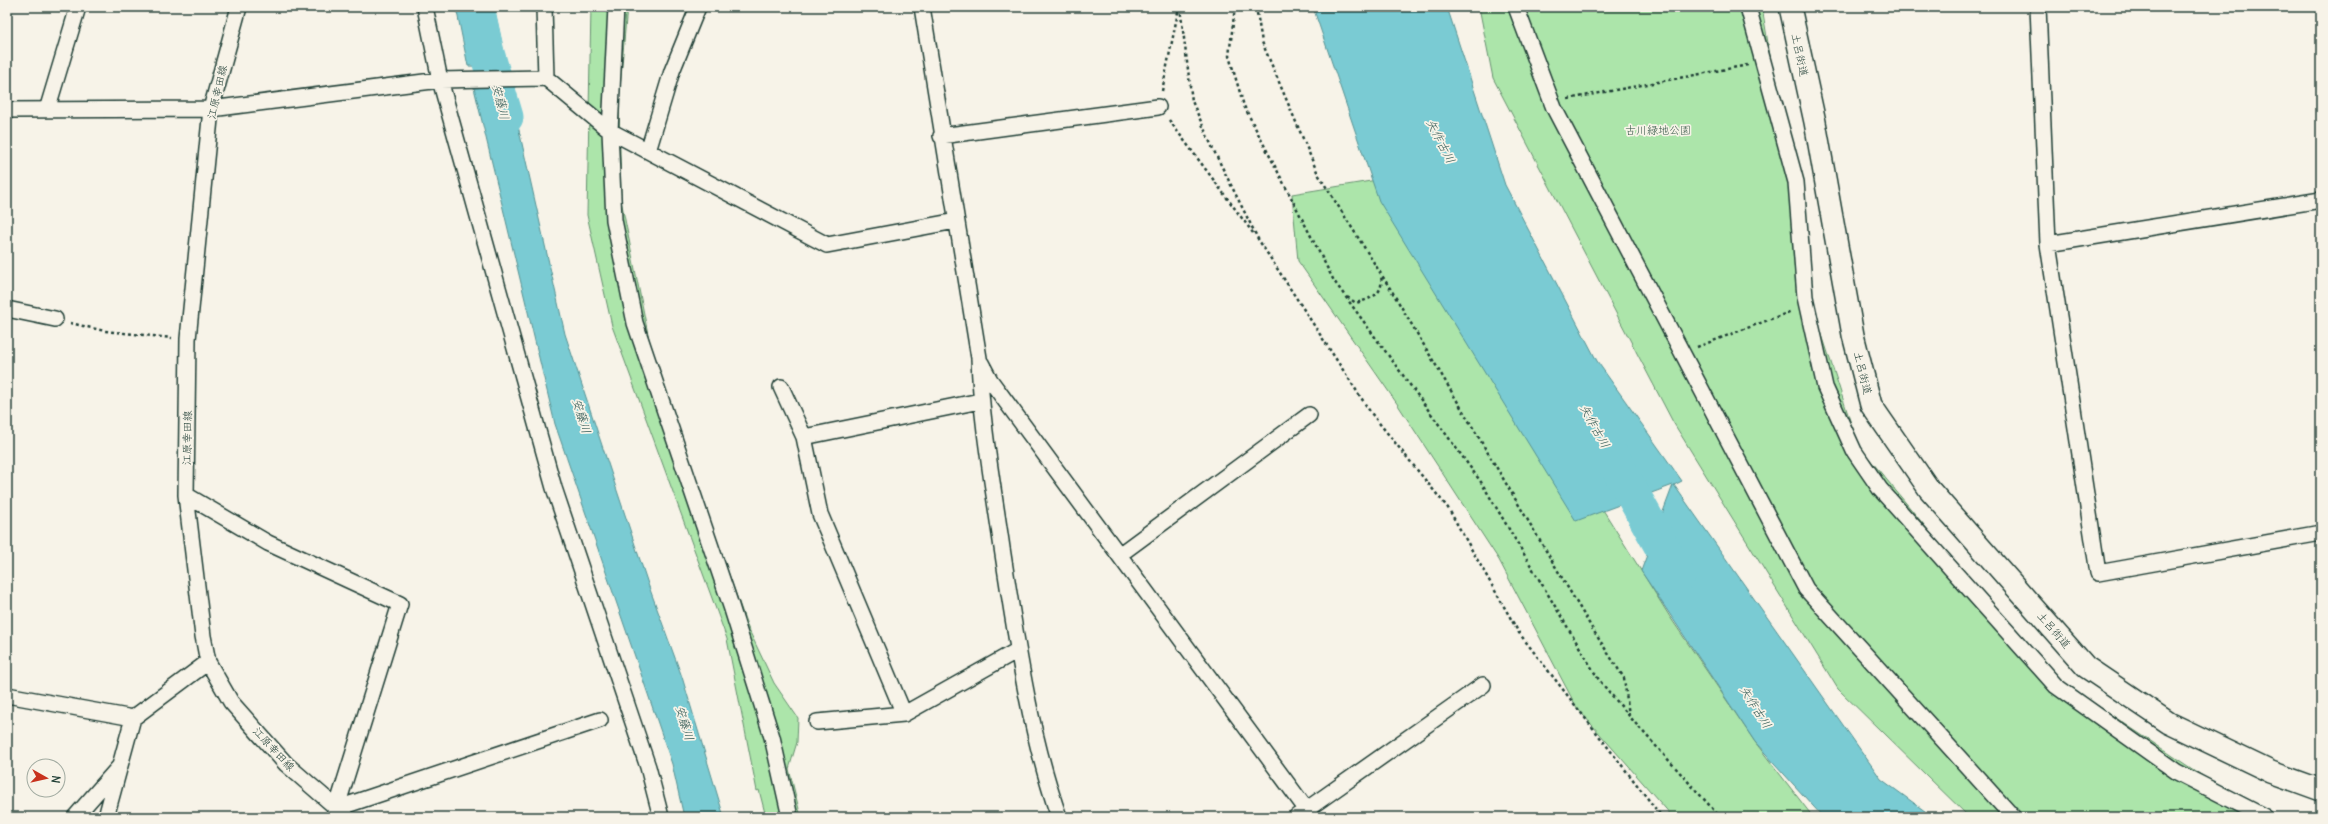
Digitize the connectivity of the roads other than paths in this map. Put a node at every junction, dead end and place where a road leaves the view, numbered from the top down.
1 (78, 7) edge
2 (239, 7) edge
3 (425, 7) edge
4 (544, 7) edge
5 (616, 7) edge
6 (698, 7) edge
7 (922, 7) edge
8 (1516, 7) edge
9 (1748, 7) edge
10 (1790, 7) edge
11 (2038, 7) edge
12 (546, 78) junction
13 (440, 80) junction
14 (1158, 106) road end
15 (211, 109) junction
16 (7, 110) edge
17 (47, 110) junction
18 (610, 131) junction
19 (941, 136) junction
20 (648, 151) junction
21 (2321, 200) edge
22 (956, 221) junction
23 (2048, 244) junction
24 (7, 309) edge
25 (55, 319) road end
26 (979, 358) junction
27 (780, 387) dead end
28 (980, 401) junction
29 (1309, 415) dead end
30 (804, 437) junction
31 (186, 495) junction
32 (2321, 533) edge
33 (1119, 555) junction
34 (1018, 650) junction
35 (208, 662) junction
36 (1483, 685) dead end
37 (7, 695) edge
38 (904, 714) junction
39 (133, 718) junction
40 (600, 720) dead end
41 (817, 722) dead end
42 (122, 764) junction
43 (2321, 790) edge
44 (339, 814) edge
45 (1305, 815) edge
46 (75, 817) edge
47 (106, 817) edge
48 (661, 817) edge
49 (790, 817) edge
50 (1059, 817) edge
51 (2013, 817) edge
52 (2265, 817) edge

1 - 17 street
2 - 15 street, 江原幸田線
3 - 13 street
4 - 12 street
5 - 18 street
6 - 20 street
7 - 19 street
8 - 51 street
9 - 52 street
10 - 43 street, 土呂街道
11 - 23 street
12 - 13 street
12 - 18 street
13 - 15 street
13 - 48 street
14 - 19 street
15 - 17 street
15 - 31 street, 江原幸田線
16 - 17 street
18 - 20 street
18 - 49 street
19 - 22 street
20 - 22 street
21 - 23 street
22 - 26 street
23 - 32 street
24 - 25 street
26 - 28 street
26 - 33 street
27 - 30 street
28 - 30 street
28 - 34 street
29 - 33 street
30 - 38 street
31 - 35 street, 江原幸田線
31 - 44 street
33 - 45 street
34 - 38 street
34 - 50 street
35 - 39 street
35 - 44 street, 江原幸田線
36 - 45 street
37 - 39 street
38 - 41 street
39 - 42 street
40 - 44 street
42 - 46 street
42 - 47 street

